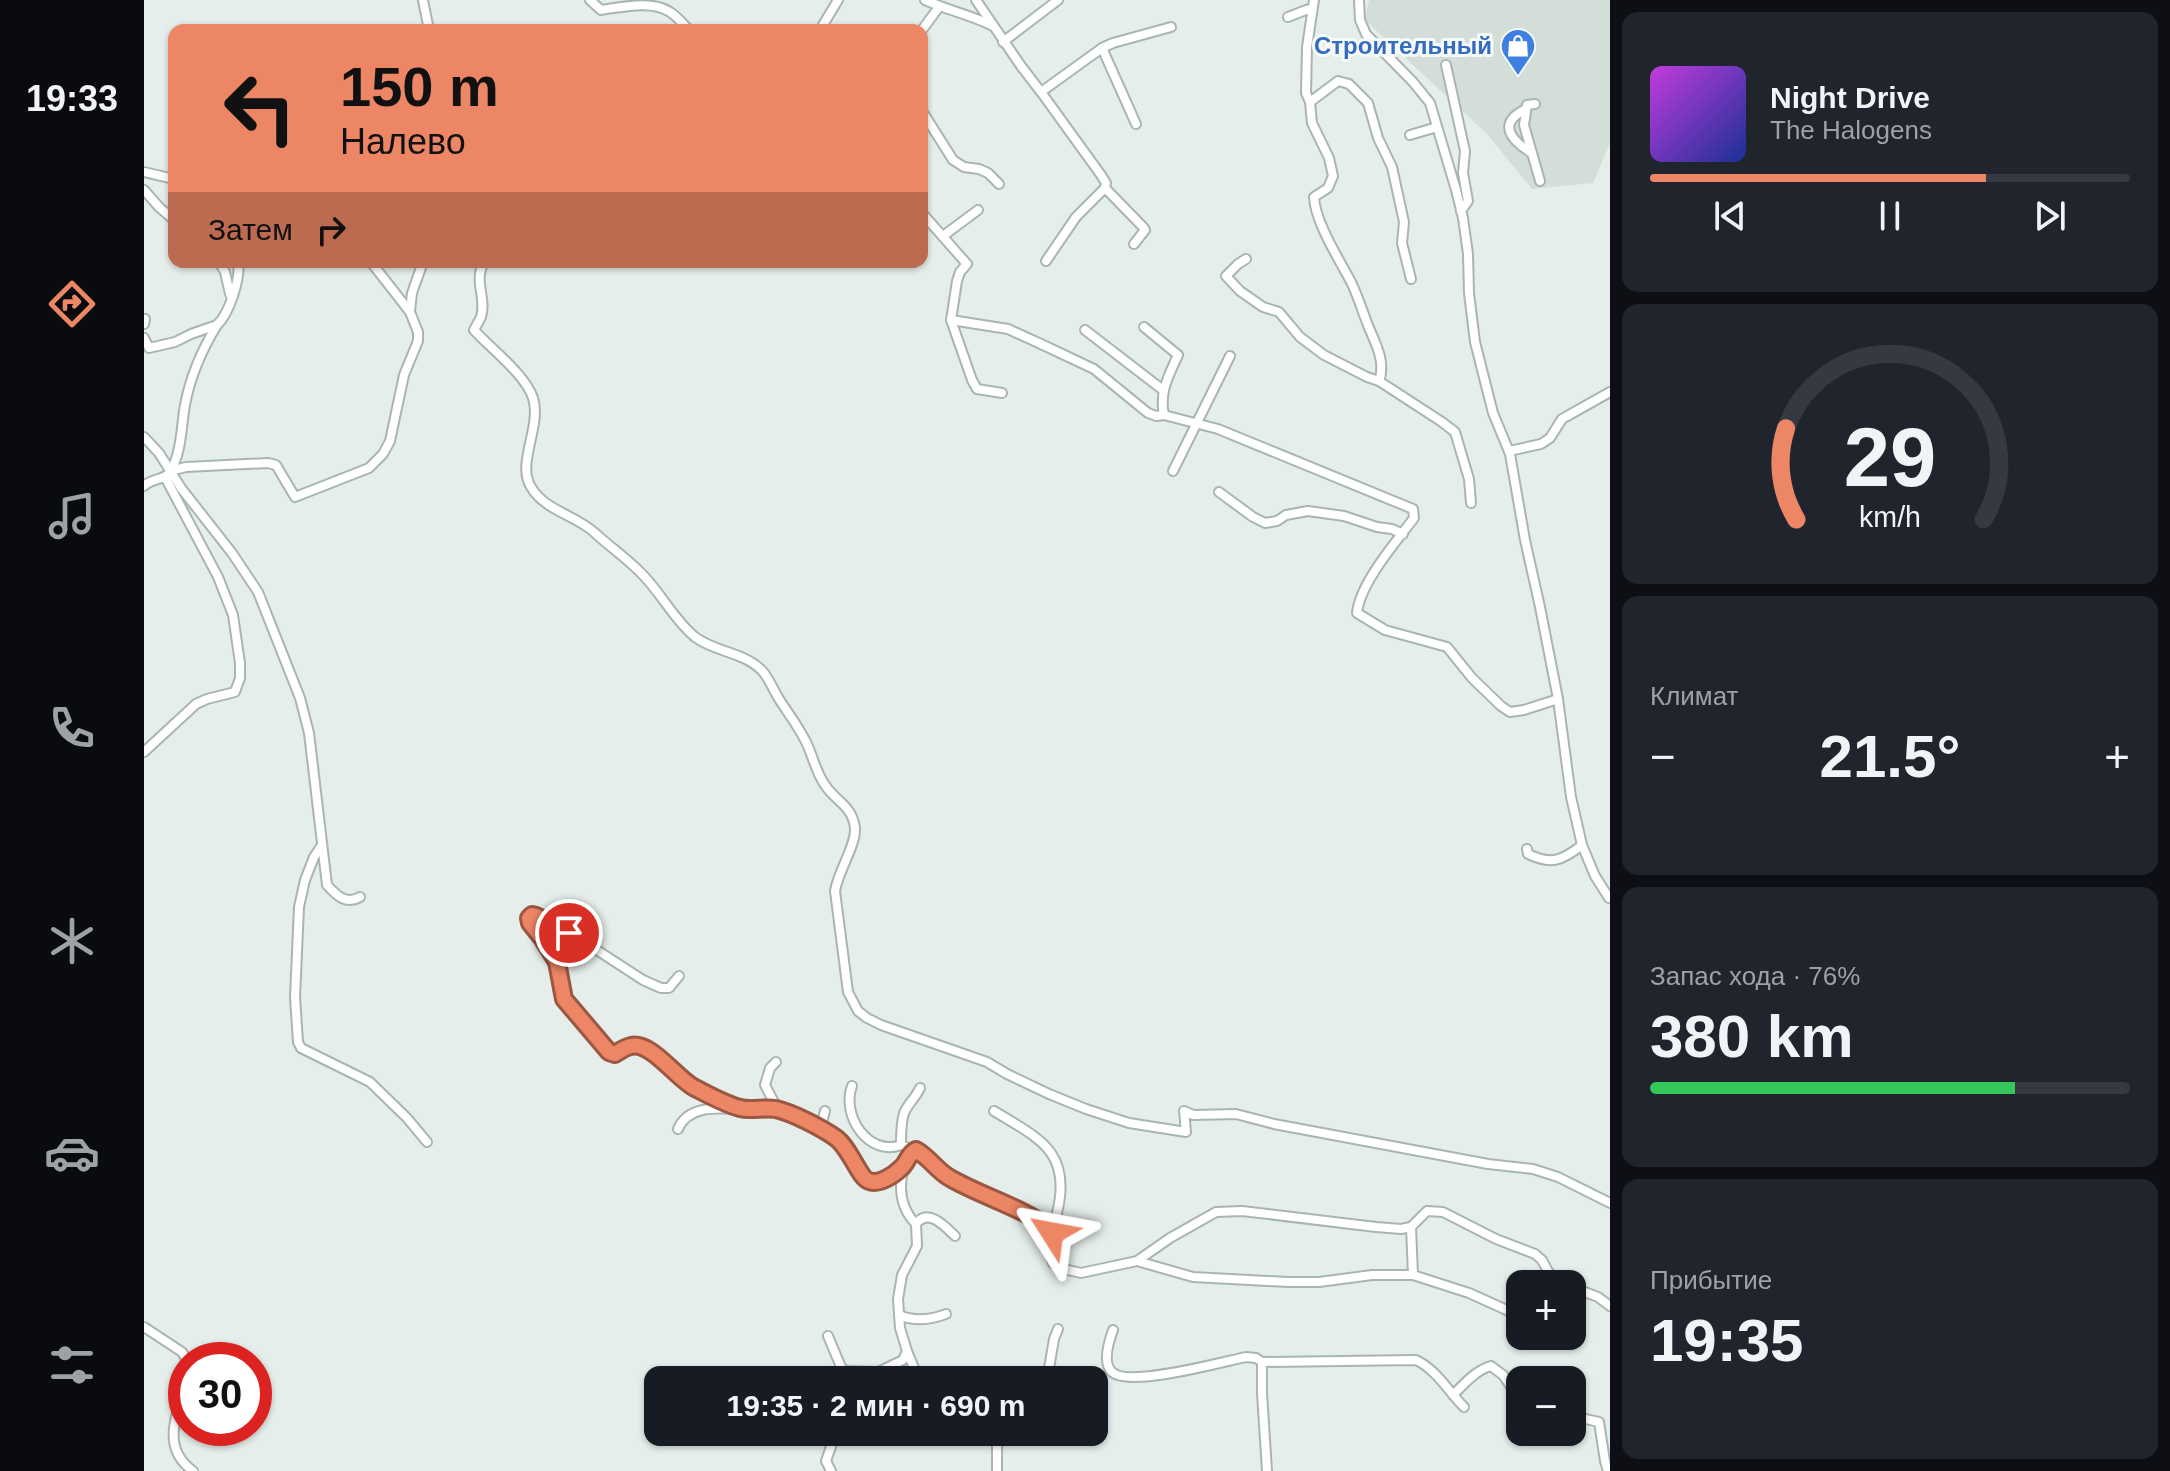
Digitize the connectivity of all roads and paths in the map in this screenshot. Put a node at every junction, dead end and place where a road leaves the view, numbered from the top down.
1 (423, 0) edge
2 (590, 0) edge
3 (838, 0) edge
4 (925, 0) edge
5 (976, 0) edge
6 (1058, 0) edge
7 (1359, 0) edge
8 (661, 4) edge
9 (1313, 5) edge
10 (939, 7) junction
11 (1288, 17) dead end
12 (428, 24) edge
13 (683, 24) edge
14 (824, 24) edge
15 (926, 24) edge
16 (993, 26) junction
17 (1171, 27) dead end
18 (1003, 42) junction
19 (1102, 48) junction
20 (1446, 65) dead end
21 (1041, 92) junction
22 (1310, 102) junction
23 (928, 120) edge
24 (1136, 124) dead end
25 (1437, 127) junction
26 (1410, 135) dead end
27 (1533, 153) junction
28 (144, 172) edge
29 (168, 178) edge
30 (1540, 181) dead end
31 (999, 184) dead end
32 (1105, 188) junction
33 (144, 190) edge
34 (978, 210) dead end
35 (1461, 211) junction
36 (168, 215) edge
37 (928, 220) edge
38 (943, 236) junction
39 (1134, 244) dead end
40 (1246, 259) dead end
41 (1046, 261) dead end
42 (222, 268) edge
43 (238, 268) edge
44 (376, 268) edge
45 (421, 268) edge
46 (481, 268) edge
47 (1411, 279) dead end
48 (231, 299) junction
49 (410, 312) junction
50 (951, 320) junction
51 (217, 325) junction
52 (1144, 327) dead end
53 (1085, 330) dead end
54 (144, 338) edge
55 (1230, 356) dead end
56 (1379, 381) junction
57 (1163, 390) junction
58 (1610, 392) edge
59 (1002, 393) dead end
60 (1164, 415) junction
61 (1197, 423) junction
62 (144, 437) edge
63 (1509, 451) junction
64 (1173, 471) dead end
65 (168, 474) junction
66 (144, 486) edge
67 (1219, 492) dead end
68 (1471, 503) dead end
69 (1403, 534) junction
70 (1558, 699) junction
71 (144, 752) edge
72 (322, 845) junction
73 (1582, 845) junction
74 (1527, 849) dead end
75 (360, 897) dead end
76 (1609, 898) edge
77 (679, 976) dead end
78 (776, 1062) dead end
79 (852, 1086) dead end
80 (920, 1088) dead end
81 (741, 1109) junction
82 (778, 1110) junction
83 (825, 1111) dead end
84 (994, 1111) dead end
85 (678, 1129) dead end
86 (820, 1129) junction
87 (427, 1142) dead end
88 (901, 1145) junction
89 (913, 1150) junction
90 (902, 1168) junction
91 (1610, 1203) edge
92 (916, 1224) junction
93 (1411, 1227) junction
94 (1052, 1230) junction
95 (955, 1236) dead end
96 (1137, 1261) junction
97 (1547, 1270) edge
98 (1413, 1275) junction
99 (1586, 1292) edge
100 (1610, 1306) edge
101 (1506, 1310) edge
102 (946, 1314) dead end
103 (899, 1315) junction
104 (144, 1327) edge
105 (1058, 1329) dead end
106 (1113, 1330) dead end
107 (828, 1336) dead end
108 (168, 1343) edge
109 (907, 1351) junction
110 (1260, 1358) junction
111 (841, 1366) edge
112 (893, 1366) edge
113 (913, 1366) edge
114 (1049, 1366) edge
115 (1506, 1379) edge
116 (1453, 1395) junction
117 (1464, 1407) dead end
118 (1586, 1419) edge
119 (174, 1446) edge
120 (831, 1446) edge
121 (997, 1446) edge
122 (193, 1471) edge
123 (831, 1471) edge
124 (997, 1471) edge
125 (1267, 1471) edge
126 (1608, 1471) edge

1 - 12 street
2 - 8 street
3 - 14 street
4 - 10 street
5 - 16 street
6 - 18 street
7 - 25 street
8 - 13 street
9 - 11 street
9 - 22 street
10 - 15 street
10 - 16 street
16 - 18 street
17 - 19 street
18 - 21 street
19 - 21 street
19 - 24 street
20 - 35 street
21 - 32 street
22 - 47 street
22 - 56 street
23 - 31 street
25 - 26 street
25 - 35 street
27 - 27 street
27 - 30 street
28 - 29 street
32 - 39 street
32 - 41 street
33 - 36 street
34 - 38 street
35 - 63 street
37 - 38 street
38 - 50 street
40 - 56 street
42 - 48 street
43 - 48 street
44 - 49 street
45 - 49 street
46 - 91 street
48 - 51 street
49 - 65 street
50 - 59 street
50 - 60 street
51 - 54 street
51 - 65 street
52 - 57 street
53 - 57 street
55 - 61 street
56 - 68 street
57 - 60 street
58 - 63 street
60 - 61 street
61 - 64 street
61 - 69 street
62 - 65 street
63 - 70 street
65 - 66 street
65 - 71 street
65 - 72 street
67 - 69 street
69 - 70 street
70 - 73 street
72 - 75 street
72 - 87 street
73 - 74 street
73 - 76 street
77 - 81 street
78 - 82 street
79 - 88 street
80 - 88 street
81 - 82 street
81 - 85 street
82 - 86 street
83 - 86 street
84 - 94 street
86 - 90 street
88 - 89 street
89 - 90 street
89 - 94 street
90 - 92 street
92 - 95 street
92 - 103 street
93 - 96 street
93 - 97 street
93 - 98 street
94 - 96 street
96 - 98 street
98 - 101 street
99 - 100 street
102 - 103 street
103 - 109 street
104 - 108 street
105 - 114 street
106 - 110 street
107 - 111 street
109 - 112 street
109 - 113 street
110 - 116 street
110 - 125 street
115 - 116 street
116 - 117 street
118 - 126 street
119 - 122 street
120 - 123 street
121 - 124 street

